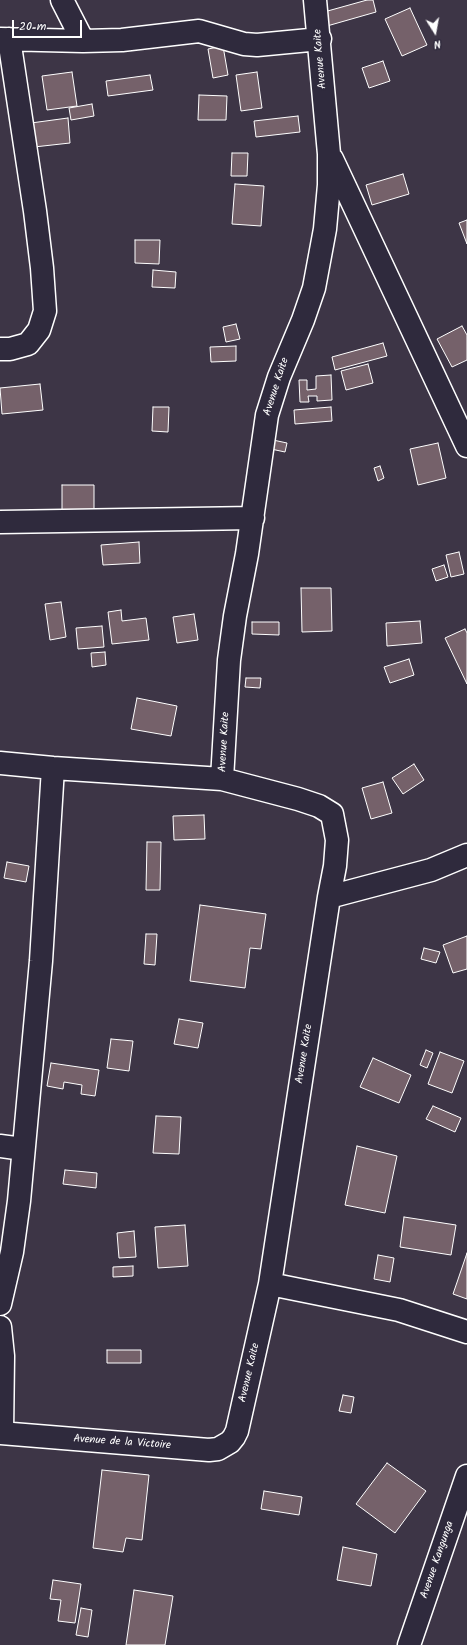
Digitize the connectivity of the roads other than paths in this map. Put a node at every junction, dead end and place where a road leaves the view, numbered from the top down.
1 (62, 0) edge
2 (315, 0) edge
3 (5, 39) edge
4 (320, 39) junction
5 (83, 41) junction
6 (329, 154) junction
7 (0, 349) edge
8 (467, 446) edge
9 (252, 518) junction
10 (0, 522) edge
11 (0, 763) edge
12 (54, 768) junction
13 (222, 779) junction
14 (467, 854) edge
15 (329, 896) junction
16 (0, 1146) edge
17 (23, 1150) junction
18 (270, 1284) junction
19 (0, 1304) edge
20 (0, 1327) edge
21 (467, 1332) edge
22 (237, 1431) joint
23 (1, 1433) edge
24 (467, 1476) edge
25 (409, 1645) edge

1 - 5 street
2 - 4 street, Avenue Kaite
3 - 5 street
3 - 7 street
4 - 5 street
4 - 6 street, Avenue Kaite
6 - 8 street
6 - 9 street, Avenue Kaite
9 - 10 street
9 - 13 street, Avenue Kaite
11 - 12 street
12 - 13 street
12 - 17 street
13 - 15 street, Avenue Kaite
14 - 15 street
15 - 18 street, Avenue Kaite
16 - 17 street
17 - 19 street
18 - 21 street
18 - 22 street, Avenue Kaite
20 - 23 street
22 - 23 street, Avenue de la Victoire
24 - 25 street, Avenue Kangunga

